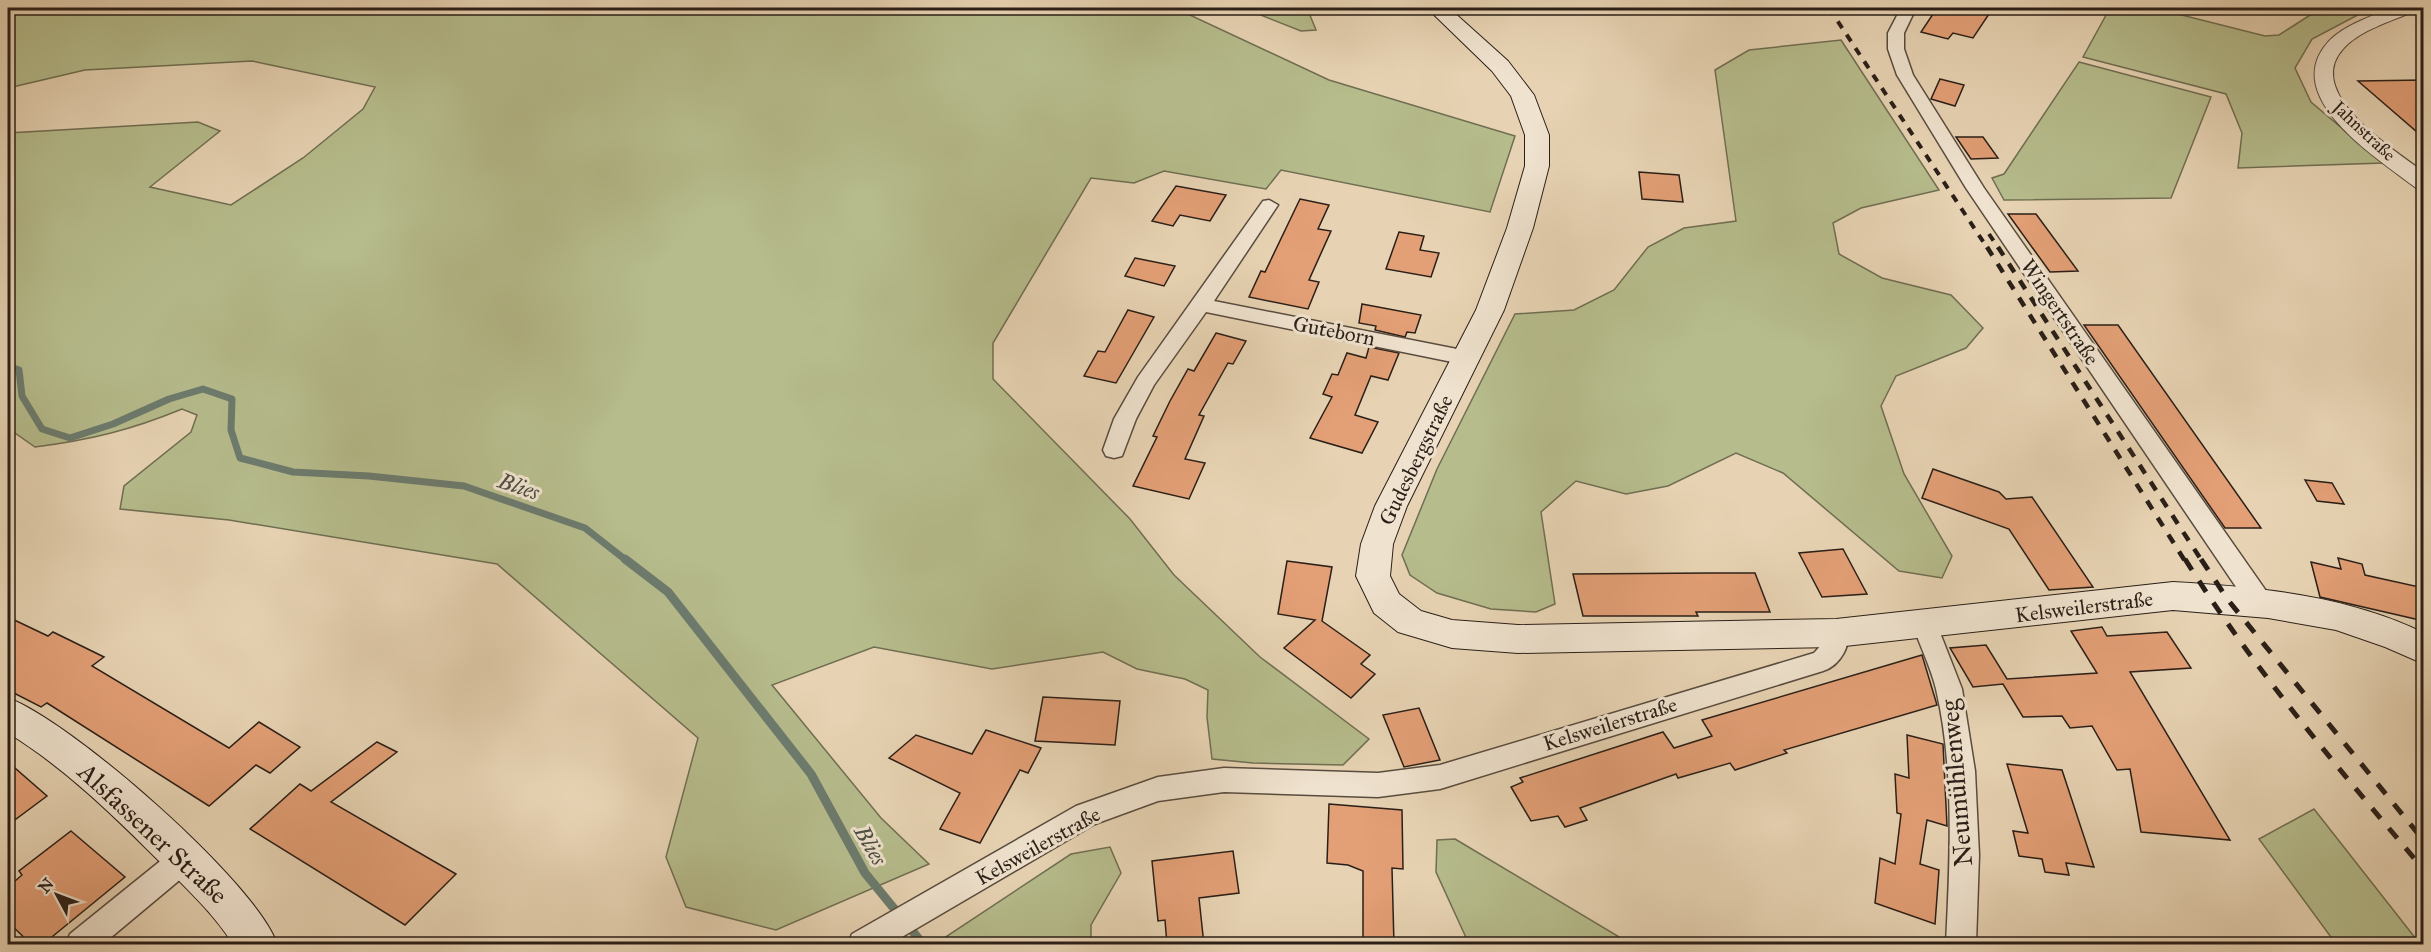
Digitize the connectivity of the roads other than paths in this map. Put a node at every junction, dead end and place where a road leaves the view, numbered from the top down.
1 (1437, 8) edge
2 (1908, 8) edge
3 (2406, 8) edge
4 (2424, 183) edge
5 (1269, 205) dead end
6 (1201, 305) junction
7 (1467, 358) junction
8 (1114, 450) dead end
9 (2262, 605) junction
10 (1925, 625) junction
11 (2373, 626) junction
12 (1836, 633) junction
13 (2424, 634) edge
14 (2424, 650) edge
15 (8, 714) edge
16 (183, 859) junction
17 (81, 945) edge
18 (256, 945) edge
19 (863, 945) edge
20 (1960, 945) edge

1 - 7 main road, Gudesbergstraße
2 - 9 street, Wingertstraße
3 - 4 street, Jahnstraße
5 - 6 street
6 - 7 street, Guteborn
6 - 8 street
7 - 12 main road, Gudesbergstraße
9 - 10 main road, Kelsweilerstraße
9 - 11 main road, Kelsweilerstraße
10 - 12 main road, Kelsweilerstraße
10 - 20 street, Neumühlenweg
11 - 13 street, Kelsweilerstraße
11 - 14 main road, Kelsweilerstraße
12 - 19 street, Kelsweilerstraße
15 - 16 main road, Alsfassener Straße
16 - 17 street
16 - 18 main road, Alsfassener Straße

